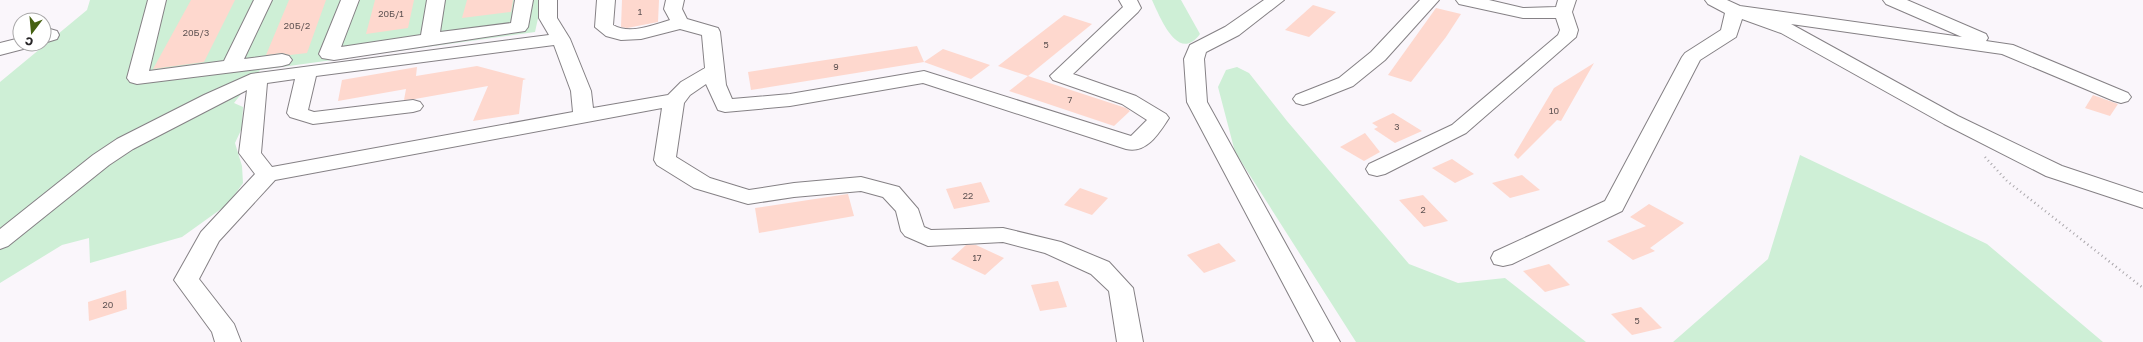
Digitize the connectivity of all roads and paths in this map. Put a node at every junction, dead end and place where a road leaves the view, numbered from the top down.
1 (157, 0) edge
2 (263, 0) edge
3 (350, 0) edge
4 (436, 0) edge
5 (524, 0) edge
6 (548, 0) edge
7 (606, 0) edge
8 (675, 0) edge
9 (1128, 0) edge
10 (1275, 0) edge
11 (1430, 0) edge
12 (1465, 0) edge
13 (1714, 0) edge
14 (1892, 0) edge
15 (1565, 6) edge
16 (1735, 11) junction
17 (680, 23) junction
18 (430, 39) junction
19 (561, 39) junction
20 (12, 46) edge
21 (0, 49) edge
22 (2006, 49) junction
23 (329, 54) junction
24 (231, 67) junction
25 (715, 70) junction
26 (308, 72) junction
27 (258, 78) junction
28 (2121, 97) dead end
29 (1304, 99) dead end
30 (674, 100) junction
31 (413, 106) dead end
32 (583, 115) junction
33 (1982, 153) dead end
34 (1377, 169) dead end
35 (268, 175) junction
36 (2143, 201) edge
37 (0, 241) edge
38 (1503, 258) dead end
39 (2143, 288) edge
40 (231, 338) edge
41 (1130, 342) edge
42 (1327, 342) edge

1 - 24 street
2 - 24 street
3 - 23 street
4 - 18 street
5 - 18 street
6 - 19 street
7 - 17 street
8 - 17 street
9 - 25 street
10 - 42 street
11 - 29 street
12 - 15 street
13 - 16 street
14 - 22 street
15 - 34 street
16 - 22 street
16 - 36 street
16 - 38 street
17 - 25 street
18 - 23 street
19 - 26 street
19 - 32 street
20 - 21 street
22 - 28 street
23 - 24 street
25 - 30 street
26 - 27 street
26 - 31 street
27 - 35 street
27 - 37 street
30 - 32 street
30 - 41 street
32 - 35 street
33 - 39 path
35 - 40 street

